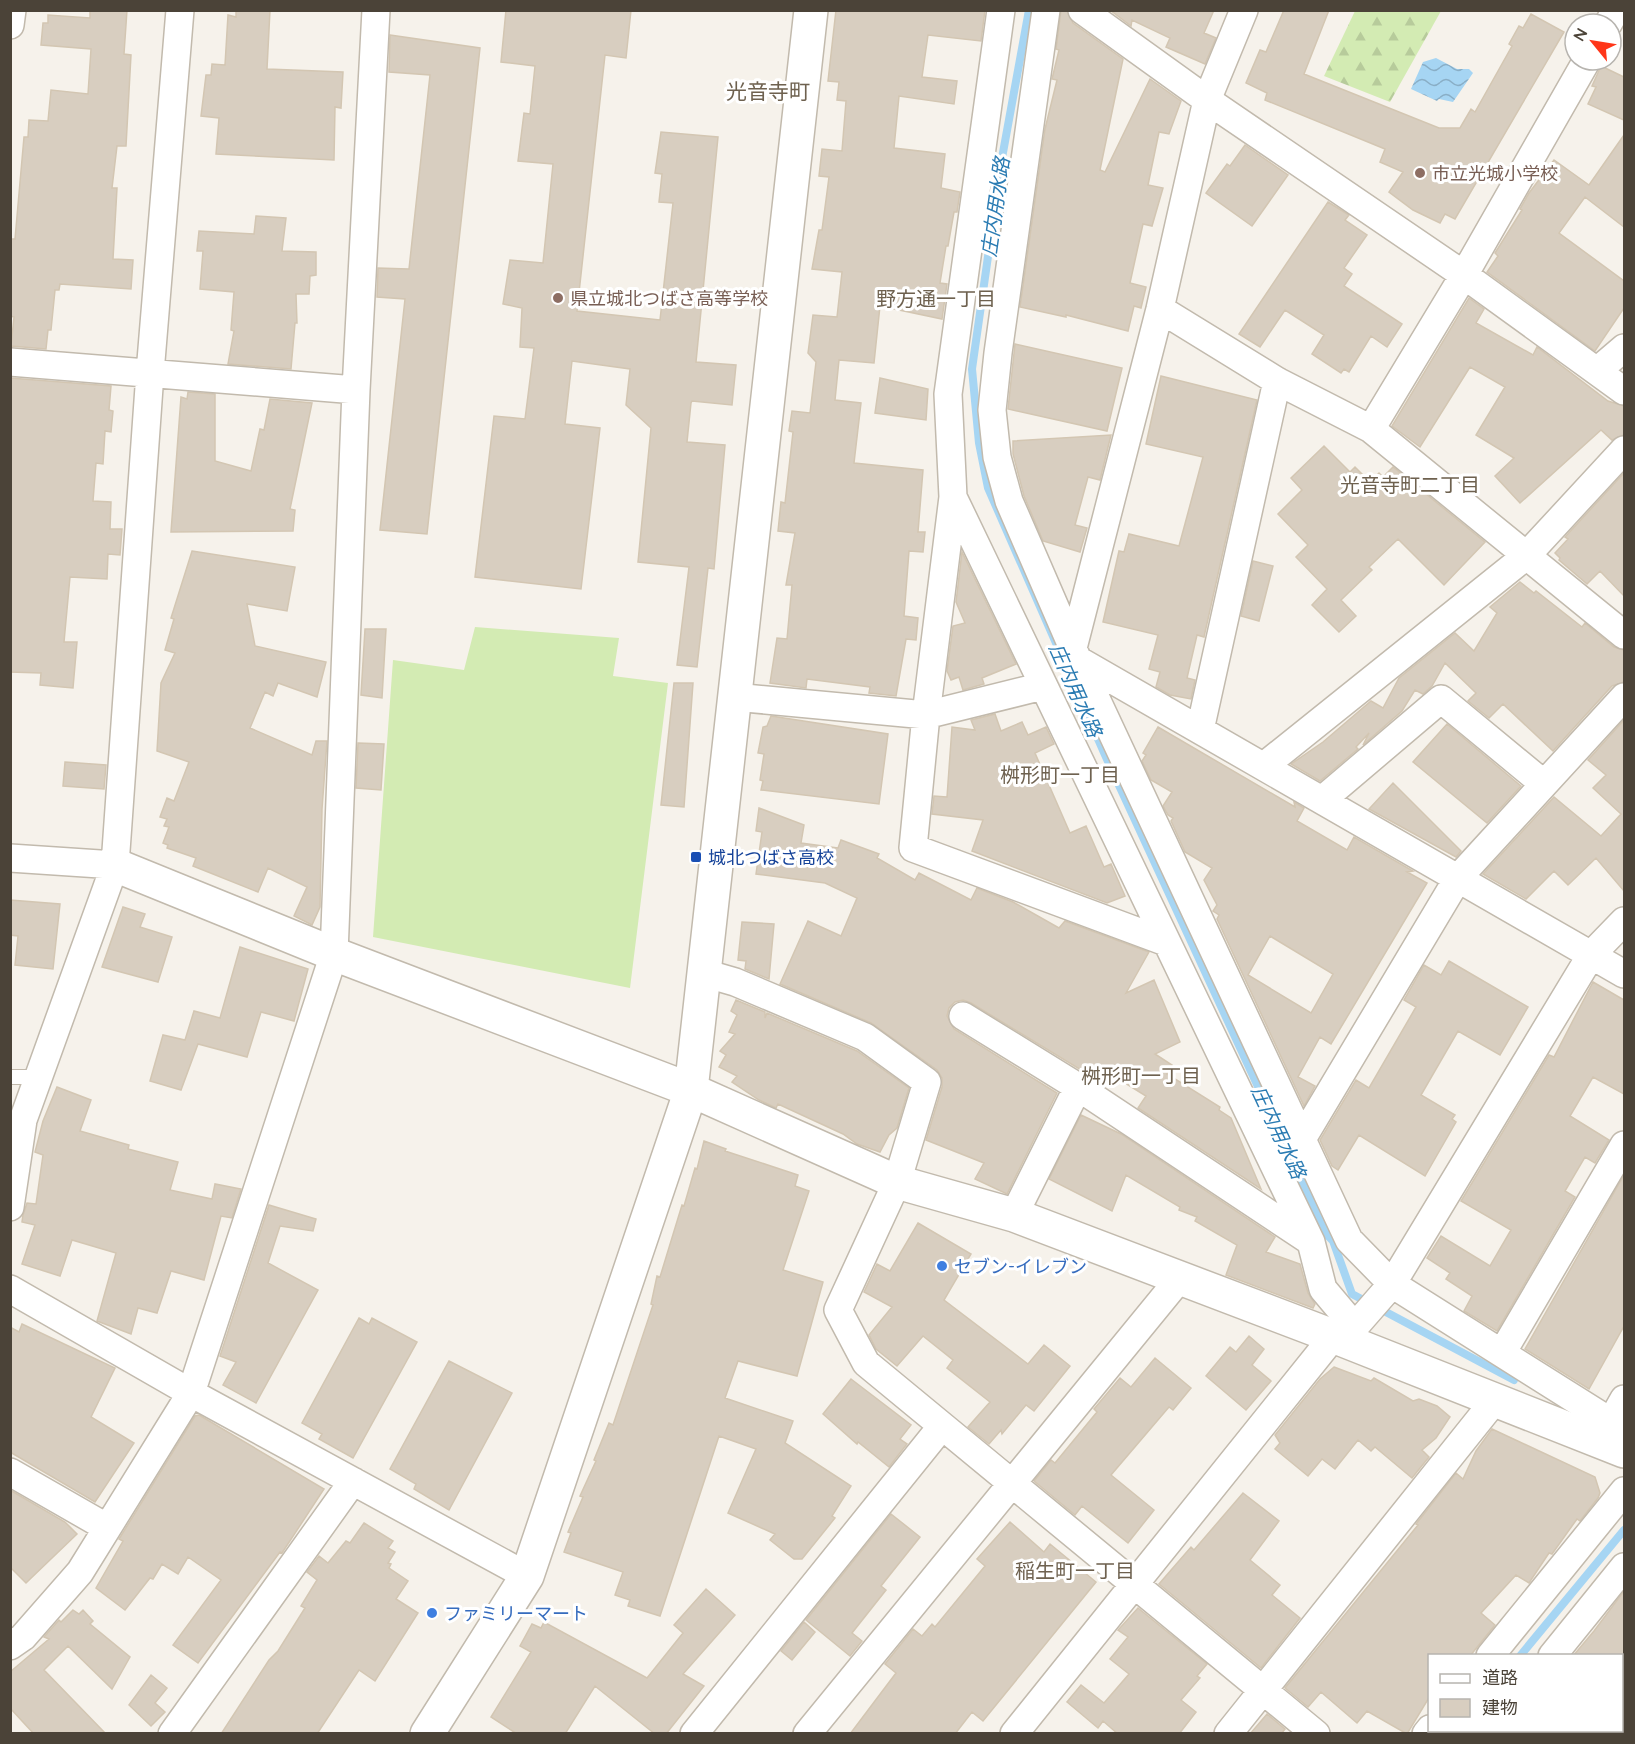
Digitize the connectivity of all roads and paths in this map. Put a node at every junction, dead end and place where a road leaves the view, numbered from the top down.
1 (12, 10) edge
2 (180, 10) edge
3 (376, 10) edge
4 (811, 10) edge
5 (1001, 10) edge
6 (1046, 10) edge
7 (1244, 10) edge
8 (1098, 16) edge
9 (10, 25) edge
10 (1580, 72) edge
11 (1207, 100) junction
12 (1464, 275) junction
13 (1160, 309) junction
14 (1624, 348) edge
15 (10, 362) edge
16 (1597, 371) junction
17 (150, 373) junction
18 (1277, 381) junction
19 (356, 390) junction
20 (1624, 391) edge
21 (1371, 429) junction
22 (1624, 450) edge
23 (953, 497) junction
24 (1526, 556) junction
25 (1624, 635) edge
26 (1076, 654) junction
27 (1043, 686) junction
28 (734, 697) junction
29 (1624, 697) edge
30 (926, 715) junction
31 (1200, 730) junction
32 (1264, 766) junction
33 (1544, 784) junction
34 (1322, 800) junction
35 (10, 858) edge
36 (115, 866) junction
37 (1458, 878) junction
38 (1624, 921) edge
39 (1166, 942) junction
40 (334, 954) junction
41 (1591, 955) junction
42 (704, 973) junction
43 (1624, 974) edge
44 (963, 1016) dead end
45 (10, 1077) edge
46 (39, 1077) junction
47 (1078, 1087) junction
48 (691, 1090) junction
49 (1302, 1139) junction
50 (1624, 1145) edge
51 (897, 1182) junction
52 (10, 1207) edge
53 (1014, 1215) junction
54 (1311, 1242) junction
55 (1180, 1278) junction
56 (10, 1289) edge
57 (1387, 1290) junction
58 (1348, 1331) junction
59 (1502, 1353) junction
60 (191, 1393) junction
61 (1624, 1399) edge
62 (1495, 1400) junction
63 (942, 1426) junction
64 (1618, 1429) edge
65 (1624, 1451) edge
66 (10, 1472) edge
67 (353, 1481) junction
68 (1011, 1484) junction
69 (1624, 1491) edge
70 (106, 1527) junction
71 (1624, 1567) edge
72 (527, 1576) junction
73 (1136, 1586) junction
74 (10, 1646) edge
75 (1492, 1654) edge
76 (1554, 1654) edge
77 (1263, 1690) junction
78 (172, 1734) edge
79 (427, 1734) edge
80 (694, 1734) edge
81 (807, 1734) edge
82 (1014, 1734) edge
83 (1228, 1734) edge
84 (1316, 1734) edge

1 - 9 street
2 - 17 street
3 - 19 street
4 - 28 street
5 - 23 street
6 - 26 street
7 - 11 street
8 - 11 street
10 - 12 street
11 - 12 street
11 - 13 street
12 - 16 street
12 - 21 street
13 - 18 street
13 - 26 street
14 - 16 street
15 - 17 street
16 - 20 street
17 - 19 street
17 - 36 street
18 - 21 street
18 - 31 street
19 - 40 street
21 - 24 street
22 - 24 street
23 - 27 street
23 - 30 street
24 - 25 street
24 - 32 street
26 - 31 street
26 - 49 street
27 - 30 street
27 - 39 street
28 - 30 street
28 - 42 street
29 - 33 street
30 - 39 street
31 - 32 street
32 - 34 street
33 - 34 street
33 - 37 street
34 - 37 street
35 - 36 street
36 - 40 street
36 - 46 street
37 - 41 street
37 - 49 street
38 - 41 street
39 - 54 street
40 - 48 street
40 - 60 street
41 - 43 street
41 - 57 street
42 - 48 street
42 - 51 street
44 - 47 street
45 - 46 lane
46 - 52 street
47 - 53 street
47 - 54 street
48 - 51 street
48 - 72 street
49 - 57 street
50 - 59 street
51 - 53 street
51 - 63 street
53 - 55 street
54 - 58 street
55 - 58 street
55 - 68 street
56 - 60 street
57 - 58 street
57 - 59 street
58 - 62 street
58 - 73 street
59 - 64 street
60 - 67 street
60 - 70 street
61 - 64 street
62 - 65 street
62 - 77 street
63 - 68 street
63 - 80 street
66 - 70 street
67 - 72 street
67 - 78 street
68 - 73 street
68 - 81 street
69 - 75 street
70 - 74 street
71 - 76 street
72 - 79 street
73 - 77 street
73 - 82 street
77 - 83 street
77 - 84 street

